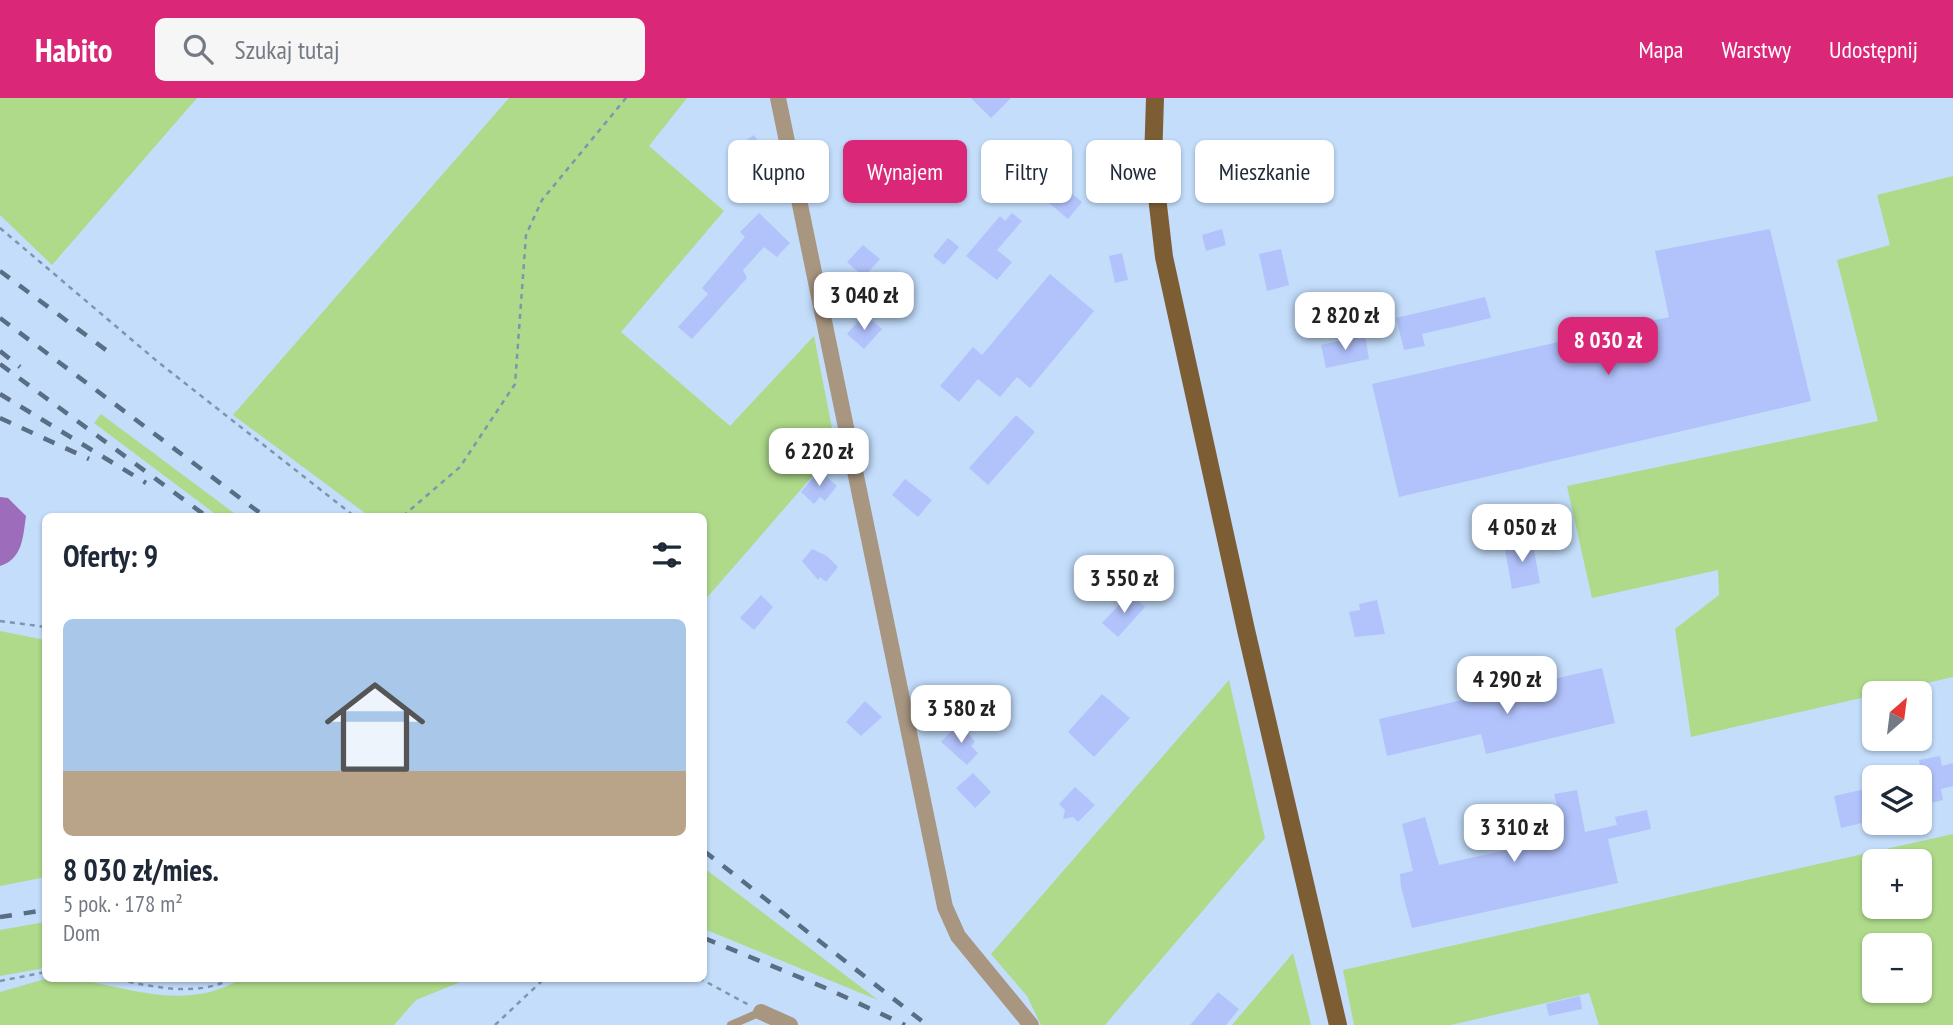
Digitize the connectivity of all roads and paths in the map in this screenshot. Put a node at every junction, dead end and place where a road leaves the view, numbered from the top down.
1 (626, 98) edge
2 (778, 98) edge
3 (1155, 98) edge
4 (0, 228) edge
5 (350, 513) edge
6 (406, 513) edge
7 (0, 621) edge
8 (42, 626) edge
9 (42, 973) edge
10 (0, 981) edge
11 (129, 982) edge
12 (217, 982) edge
13 (541, 982) edge
14 (706, 982) edge
15 (761, 1012) junction
16 (495, 1025) edge
17 (732, 1025) edge
18 (790, 1025) edge
19 (1031, 1025) edge
20 (1338, 1025) edge

1 - 6 path
2 - 19 street
3 - 20 main road
4 - 5 path
7 - 8 path
9 - 10 path
11 - 12 path
13 - 16 path
14 - 15 path
15 - 17 lane
15 - 18 street

